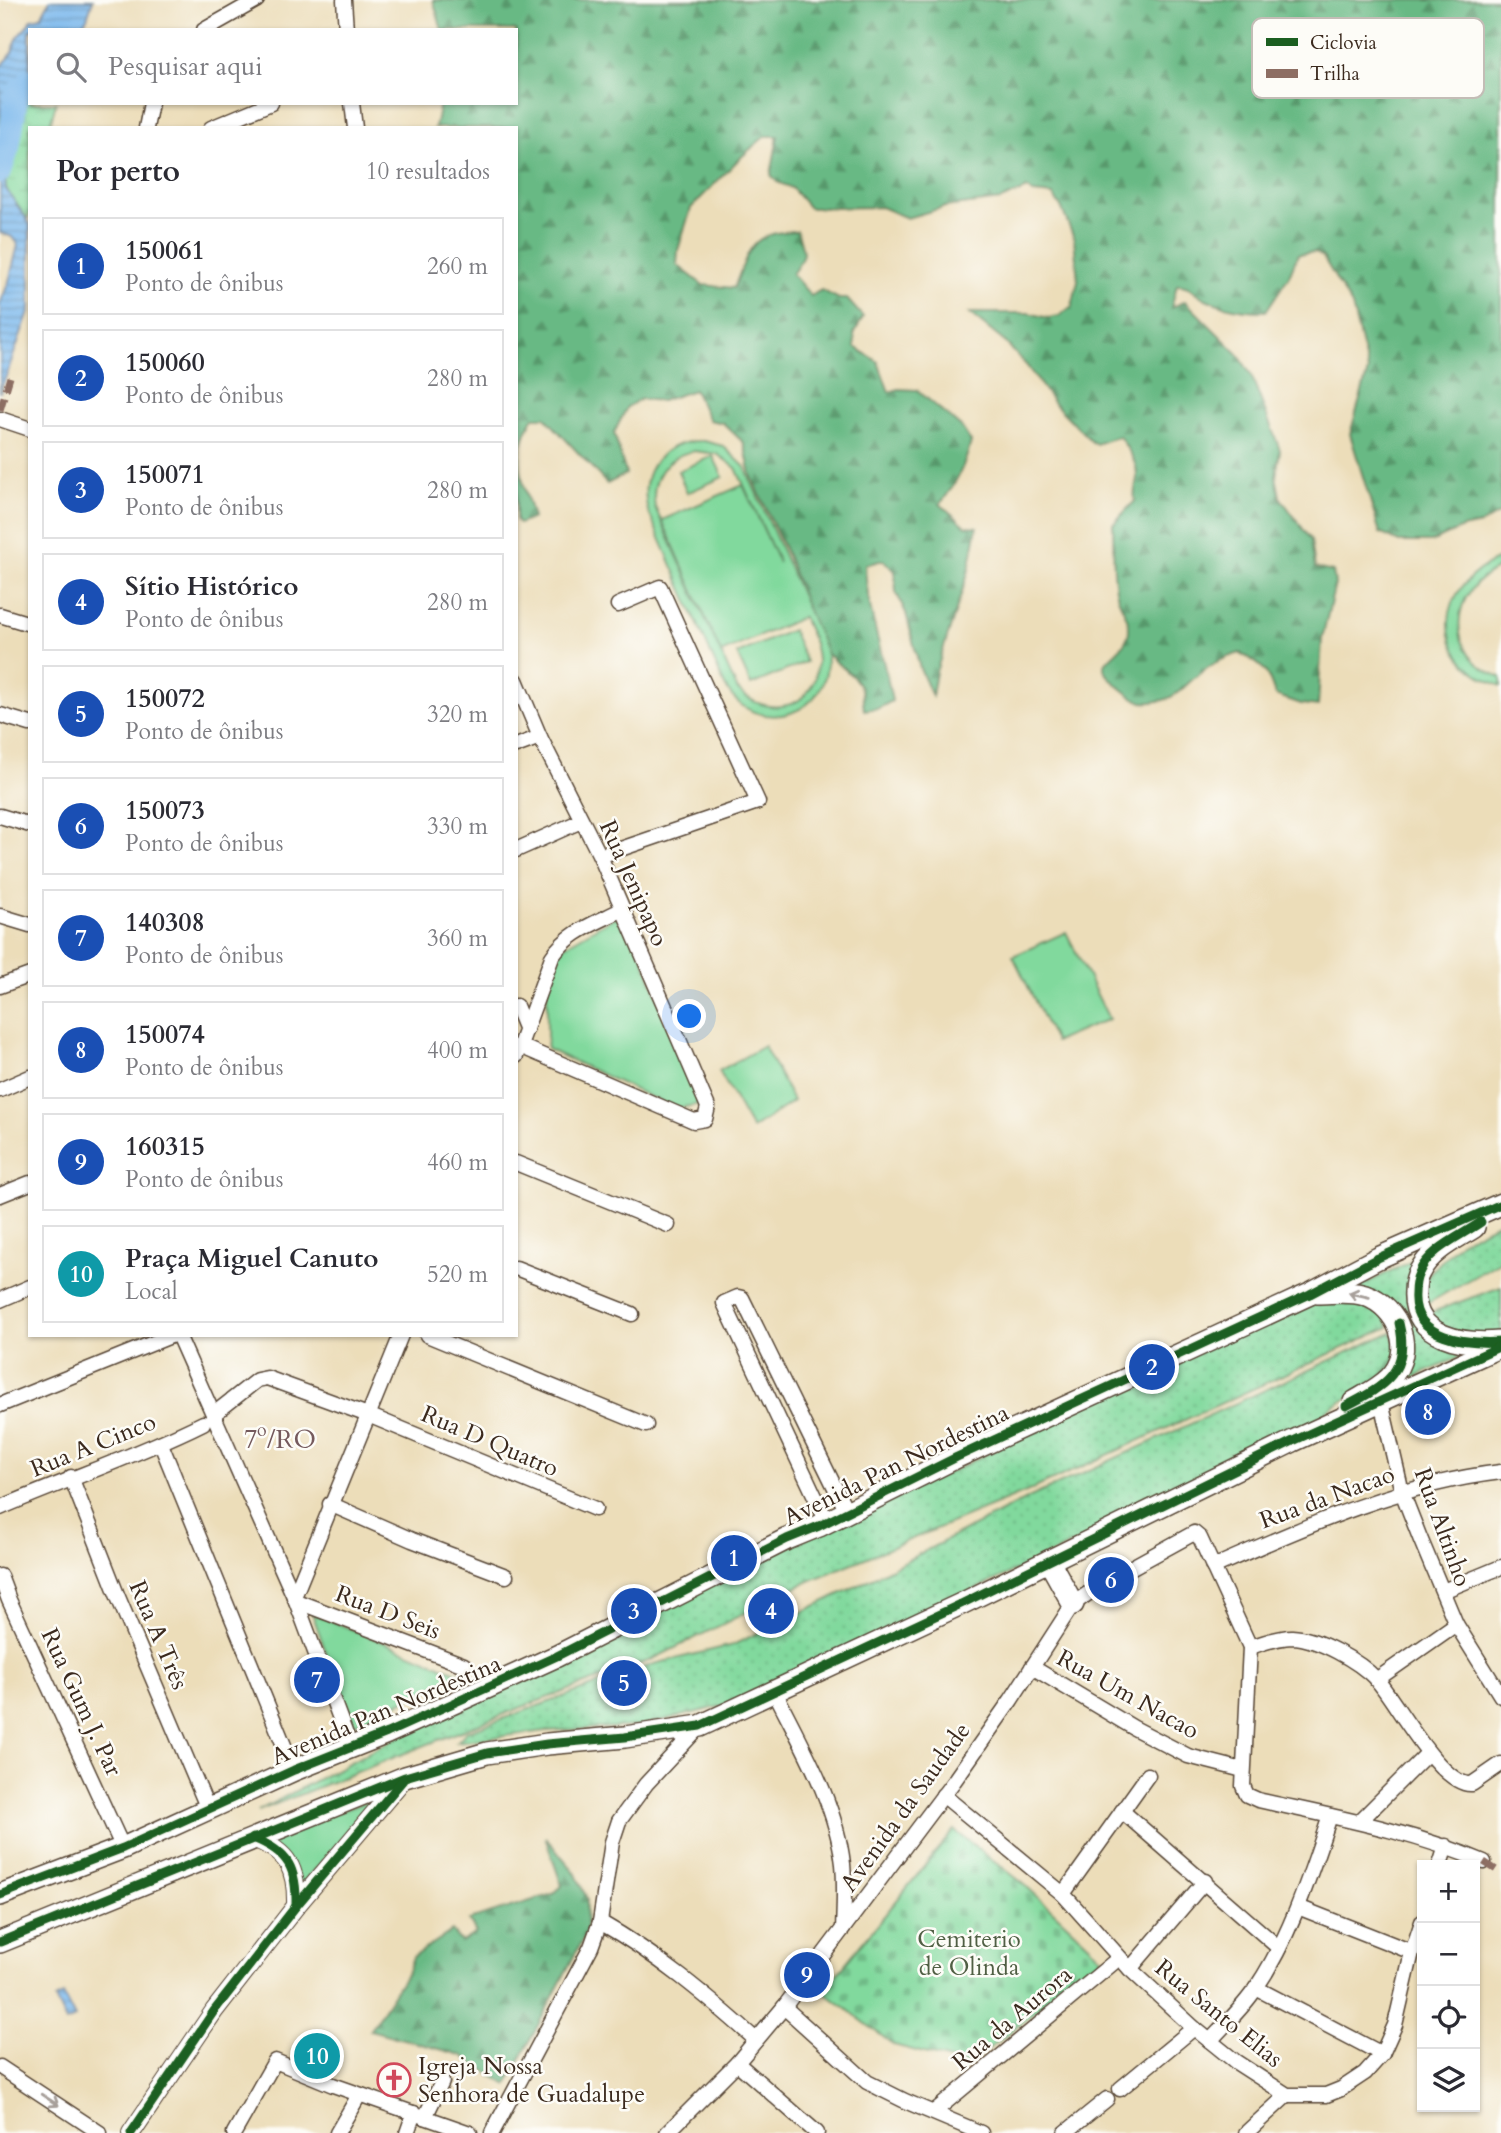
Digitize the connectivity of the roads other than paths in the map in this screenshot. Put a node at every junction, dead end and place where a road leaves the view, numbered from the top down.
1 (257, 0) edge
2 (344, 0) edge
3 (208, 28) edge
4 (346, 28) edge
5 (151, 105) edge
6 (266, 105) edge
7 (352, 105) edge
8 (146, 126) edge
9 (216, 126) edge
10 (355, 126) edge
11 (0, 419) edge
12 (28, 428) edge
13 (618, 605) dead end
14 (0, 615) edge
15 (28, 623) edge
16 (518, 685) edge
17 (0, 715) edge
18 (28, 723) edge
19 (540, 737) junction
20 (518, 745) edge
21 (0, 816) edge
22 (581, 821) junction
23 (28, 824) edge
24 (518, 849) edge
25 (600, 856) junction
26 (621, 910) junction
27 (0, 916) edge
28 (28, 924) edge
29 (28, 976) edge
30 (0, 986) edge
31 (518, 1011) edge
32 (526, 1030) junction
33 (518, 1051) edge
34 (28, 1078) edge
35 (0, 1090) edge
36 (518, 1164) edge
37 (28, 1184) edge
38 (0, 1195) edge
39 (1501, 1206) edge
40 (668, 1225) dead end
41 (518, 1269) edge
42 (28, 1288) edge
43 (1310, 1294) junction
44 (0, 1300) edge
45 (632, 1314) dead end
46 (171, 1337) edge
47 (177, 1337) edge
48 (400, 1337) edge
49 (433, 1337) edge
50 (1501, 1344) edge
51 (1381, 1402) junction
52 (0, 1405) edge
53 (368, 1415) junction
54 (209, 1419) junction
55 (646, 1425) dead end
56 (1293, 1441) junction
57 (161, 1444) junction
58 (1501, 1472) edge
59 (71, 1477) junction
60 (1402, 1492) junction
61 (330, 1504) junction
62 (0, 1508) edge
63 (595, 1509) dead end
64 (847, 1512) junction
65 (827, 1522) junction
66 (1049, 1561) junction
67 (1213, 1567) junction
68 (1501, 1567) edge
69 (0, 1576) edge
70 (506, 1576) dead end
71 (1443, 1591) junction
72 (295, 1599) junction
73 (1073, 1604) junction
74 (1456, 1624) junction
75 (1250, 1647) junction
76 (464, 1665) dead end
77 (1032, 1667) junction
78 (1376, 1680) junction
79 (775, 1692) junction
80 (1501, 1696) edge
81 (700, 1726) junction
82 (351, 1748) junction
83 (1428, 1753) junction
84 (1501, 1764) edge
85 (294, 1770) junction
86 (1243, 1770) junction
87 (1148, 1774) dead end
88 (405, 1777) junction
89 (943, 1795) junction
90 (208, 1809) junction
91 (1122, 1811) junction
92 (1330, 1816) junction
93 (1359, 1822) junction
94 (253, 1838) junction
95 (1446, 1846) junction
96 (123, 1848) junction
97 (1442, 1860) edge
98 (1484, 1862) dead end
99 (1205, 1881) junction
100 (1063, 1894) junction
101 (0, 1895) edge
102 (296, 1906) junction
103 (1298, 1907) junction
104 (600, 1922) junction
105 (1422, 1923) edge
106 (842, 1930) junction
107 (0, 1942) edge
108 (1279, 1948) junction
109 (1412, 1952) junction
110 (1125, 1964) junction
111 (1256, 1988) junction
112 (784, 2007) junction
113 (1194, 2028) junction
114 (756, 2040) junction
115 (1210, 2041) junction
116 (1382, 2054) junction
117 (737, 2063) junction
118 (2, 2074) edge
119 (442, 2082) dead end
120 (1120, 2089) dead end
121 (359, 2095) junction
122 (1287, 2095) junction
123 (1107, 2099) dead end
124 (934, 2112) junction
125 (419, 2115) junction
126 (100, 2133) edge
127 (131, 2133) edge
128 (234, 2133) edge
129 (337, 2133) edge
130 (407, 2133) edge
131 (470, 2133) edge
132 (492, 2133) edge
133 (667, 2133) edge
134 (817, 2133) edge
135 (981, 2133) edge
136 (1065, 2133) edge
137 (1246, 2133) edge

1 - 3 street
2 - 4 street
5 - 8 street
6 - 9 street
7 - 10 street
11 - 12 street
13 - 25 street
14 - 15 street
16 - 19 street, Rua Jenipapo
17 - 18 street
19 - 20 street
19 - 22 street, Rua Jenipapo
21 - 23 street
22 - 24 street
22 - 25 street, Rua Jenipapo
25 - 26 street, Rua Jenipapo
26 - 32 street
26 - 33 street, Rua Jenipapo
27 - 28 street
29 - 30 street
31 - 32 street
32 - 33 street
34 - 35 street
36 - 40 street
37 - 38 street
39 - 43 highway, Avenida Pan Nordestina
39 - 50 highway
41 - 45 street
42 - 44 street
56 -> 43 highway
43 - 64 highway, Avenida Pan Nordestina
46 - 52 street
47 - 54 street
48 - 53 street
49 - 55 street
50 - 51 highway
51 - 56 highway
51 - 60 street, Rua Altinho
53 - 54 street, Rua D Quatro
53 - 61 street
53 - 63 street, Rua D Quatro
54 - 57 street, Rua A Cinco
54 - 72 street
56 - 66 highway
57 - 59 street, Rua A Cinco
57 - 85 street
58 - 60 street, Rua da Nacao
59 - 62 street, Rua A Cinco
59 - 90 street, Rua A Três
60 - 67 street, Rua da Nacao
60 - 71 street, Rua Altinho
61 - 70 street
61 - 72 street
64 - 65 highway, Avenida Pan Nordestina
64 - 65 street
65 - 82 highway, Avenida Pan Nordestina
66 - 73 highway
66 - 79 highway
67 - 73 street, Avenida da Saudade
67 - 75 street
68 - 71 street
69 - 96 street, Rua Gum J. Par
71 - 74 street, Rua Altinho
72 - 76 street, Rua D Seis
72 - 82 street
73 - 77 street, Avenida da Saudade
74 - 78 street
74 - 80 street, Rua Altinho
75 - 78 street
75 - 86 street
77 - 86 street, Rua Um Nacao
77 - 89 street, Avenida da Saudade
78 - 83 street
79 - 81 highway
79 - 106 street
81 - 88 highway
81 - 104 street
82 - 85 highway, Avenida Pan Nordestina
83 - 84 street
83 - 93 street
85 - 90 highway, Avenida Pan Nordestina
86 - 92 street
87 - 91 street
88 - 94 highway
88 - 102 main road
89 - 100 street, Rua Santo Elias
89 - 106 street, Avenida da Saudade
90 - 96 highway, Avenida Pan Nordestina
91 - 99 street
91 - 100 street
92 - 93 street
92 - 103 street
93 - 95 street
94 - 102 main road
94 - 107 highway
95 - 97 street
95 - 98 street
96 - 101 highway, Avenida Pan Nordestina
99 - 108 street
99 - 110 street, Rua da Aurora
100 - 110 street, Rua Santo Elias
102 - 127 main road
103 - 108 street
103 - 109 street
104 - 114 street
104 - 132 street
105 - 109 street, Rua Santo Elias
106 - 112 street, Avenida da Saudade
108 - 111 street
109 - 116 street, Rua Santo Elias
110 - 113 street, Rua Santo Elias
110 - 124 street, Rua da Aurora
111 - 115 street
111 - 116 street
112 - 114 street, Avenida da Saudade
112 - 124 street
113 - 115 street, Rua Santo Elias
113 - 120 street
114 - 117 street, Avenida da Saudade
115 - 122 street, Rua Santo Elias
116 - 122 street, Rua Santo Elias
117 - 133 street, Avenida da Saudade
117 - 134 street
118 -> 126 street
119 - 125 street
121 - 125 street
121 - 128 street
121 - 129 street
122 - 137 street
123 - 136 street
124 - 135 street
125 - 130 street
125 - 131 street

